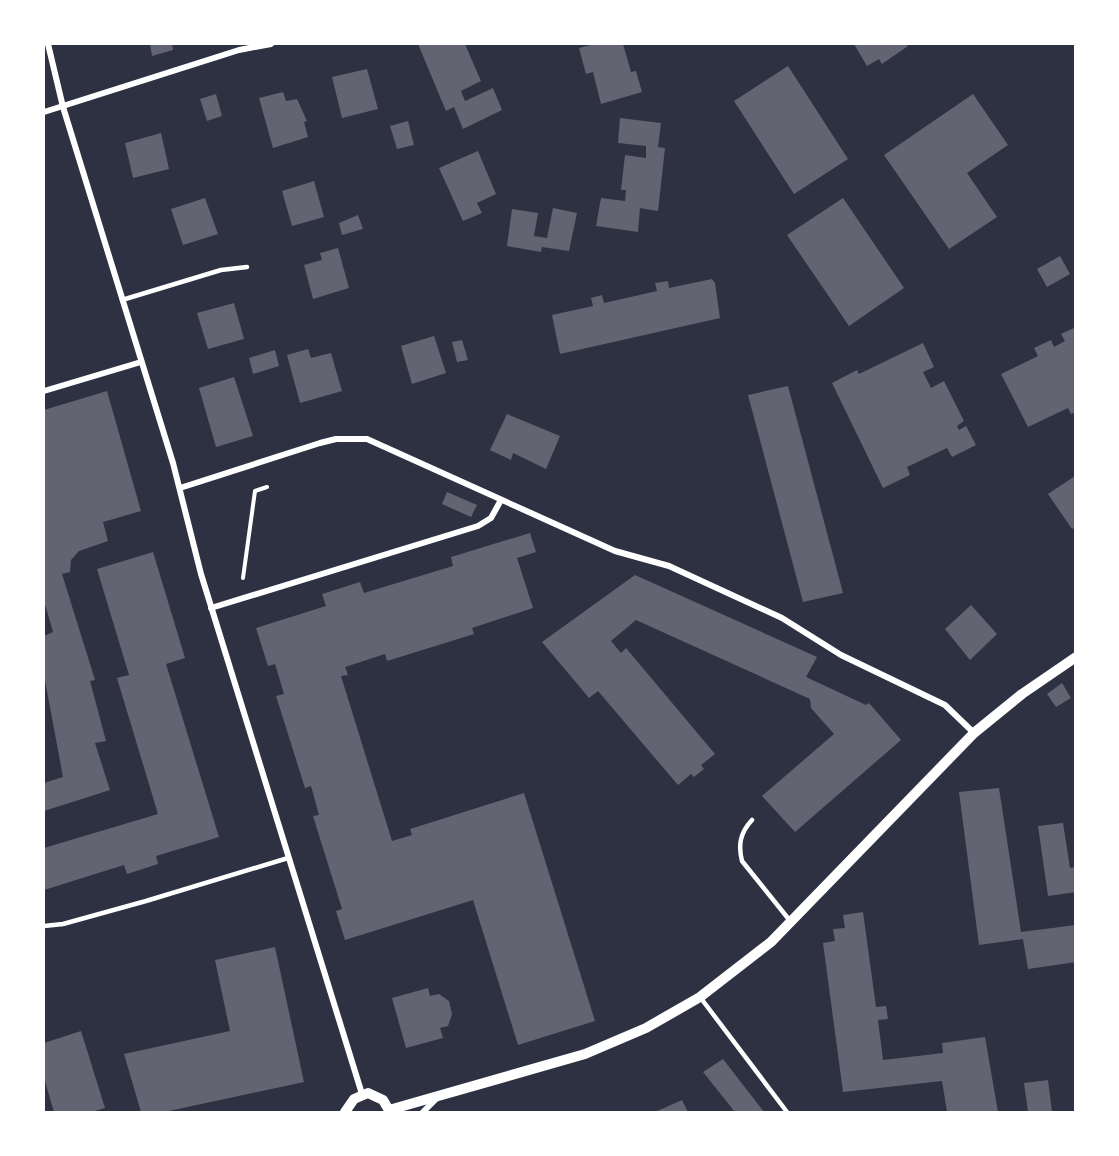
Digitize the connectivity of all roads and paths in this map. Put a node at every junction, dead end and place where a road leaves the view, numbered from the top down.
1 (48, 44) edge
2 (271, 44) edge
3 (63, 107) junction
4 (44, 112) edge
5 (247, 267) dead end
6 (122, 300) junction
7 (141, 362) junction
8 (44, 391) edge
9 (267, 487) dead end
10 (180, 488) junction
11 (501, 500) junction
12 (243, 578) dead end
13 (211, 608) junction
14 (1076, 657) edge
15 (974, 733) junction
16 (752, 820) dead end
17 (288, 858) junction
18 (791, 922) junction
19 (44, 926) edge
20 (700, 997) junction
21 (362, 1094) junction
22 (438, 1098) junction
23 (390, 1111) edge
24 (345, 1113) edge
25 (423, 1113) edge
26 (787, 1113) edge

1 - 3 street
2 - 3 street
3 - 4 street
3 - 6 street
5 - 6 lane
6 - 7 street
7 - 8 street
7 - 10 street
9 - 12 path
10 - 11 street
10 - 13 street
11 - 13 street
11 - 15 street
13 - 17 street
14 - 15 street
15 - 18 street
16 - 18 lane
17 - 19 lane
17 - 21 street
18 - 20 street
20 - 22 street
20 - 26 lane
21 - 23 street
21 - 24 street
22 - 23 street
22 - 25 street

